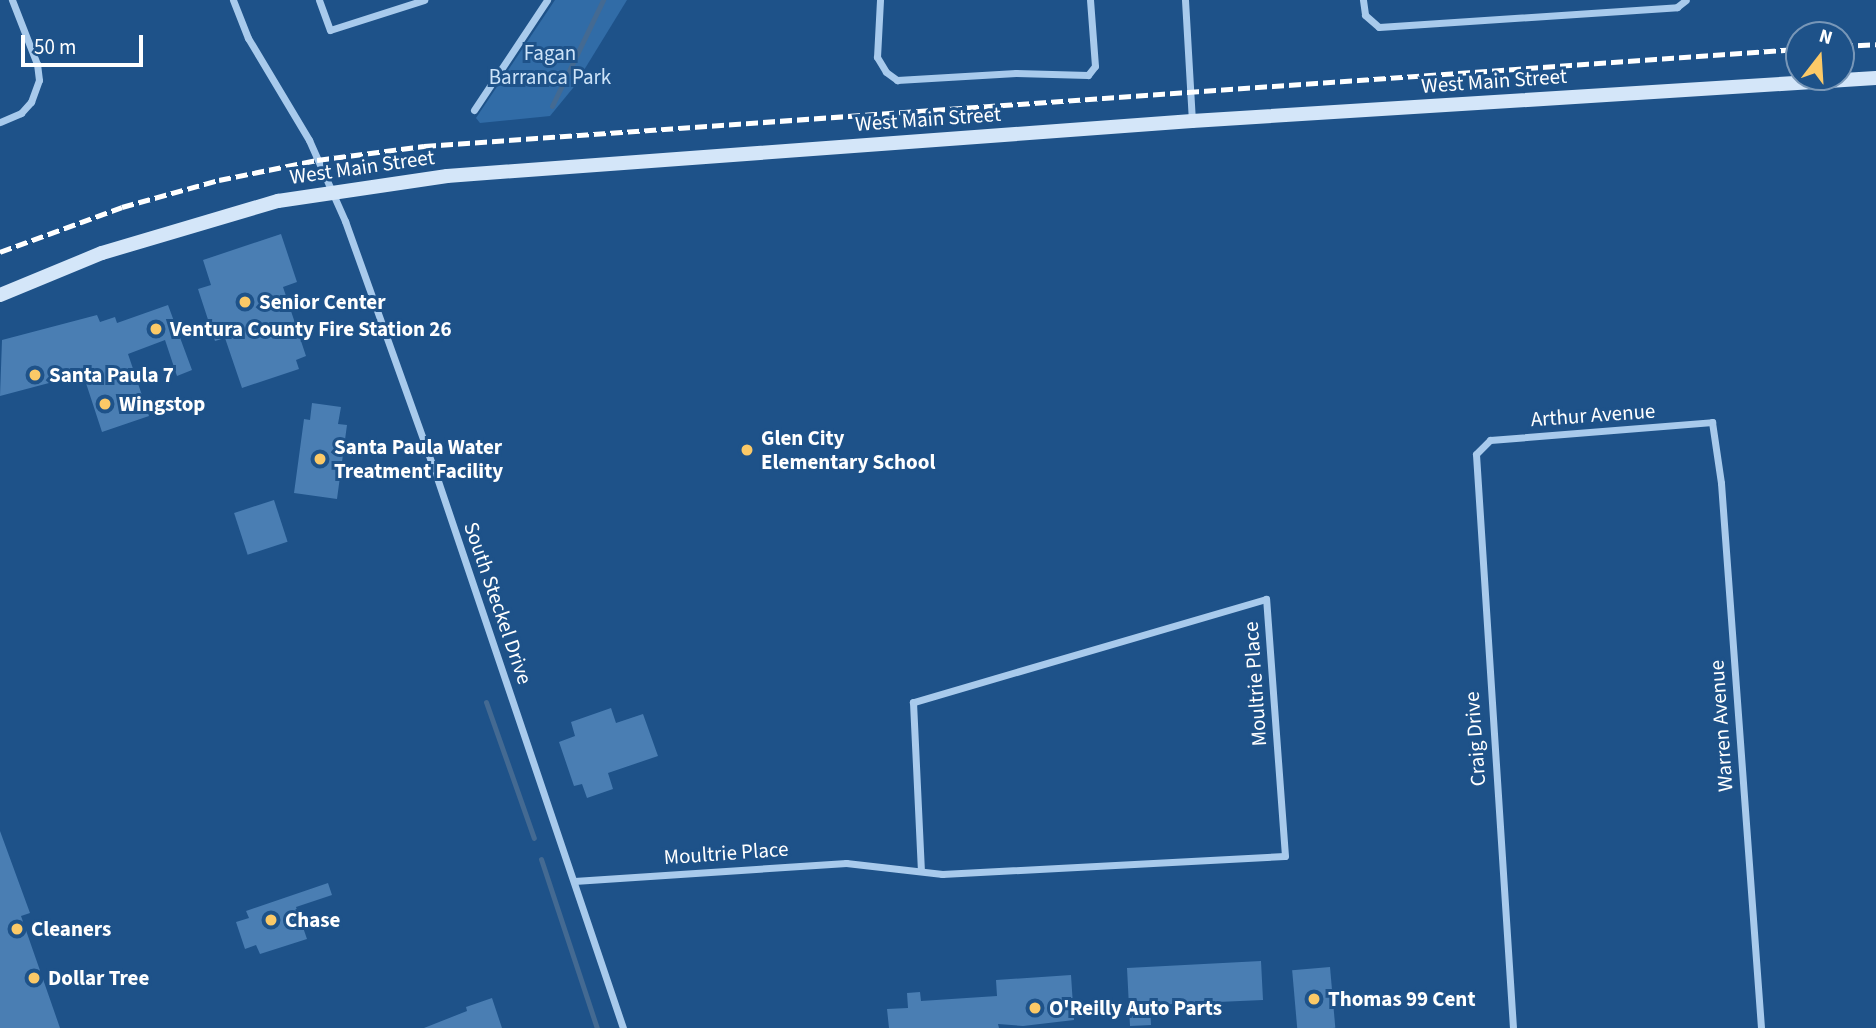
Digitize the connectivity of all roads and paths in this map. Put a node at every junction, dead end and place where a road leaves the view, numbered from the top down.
1 (12, 0) edge
2 (233, 0) edge
3 (319, 0) edge
4 (424, 0) edge
5 (547, 0) edge
6 (880, 0) edge
7 (1090, 0) edge
8 (1185, 0) edge
9 (1363, 0) edge
10 (1686, 0) edge
11 (1876, 78) edge
12 (474, 110) dead end
13 (1192, 121) junction
14 (0, 122) edge
15 (331, 193) junction
16 (0, 295) edge
17 (1712, 422) joint
18 (1479, 448) joint
19 (921, 871) junction
20 (574, 881) junction
21 (623, 1028) edge
22 (1513, 1028) edge
23 (1761, 1028) edge

1 - 14 street
2 - 15 street, South Steckel Drive
3 - 4 street
5 - 12 street
6 - 7 street
8 - 13 street
9 - 10 street
11 - 13 street, West Main Street
13 - 15 street, West Main Street
15 - 16 street, West Main Street
15 - 20 street, South Steckel Drive
17 - 18 street, Arthur Avenue
17 - 23 street, Warren Avenue
18 - 22 street, Craig Drive
19 - 19 street, Moultrie Place
19 - 20 street, Moultrie Place
20 - 21 street, South Steckel Drive

